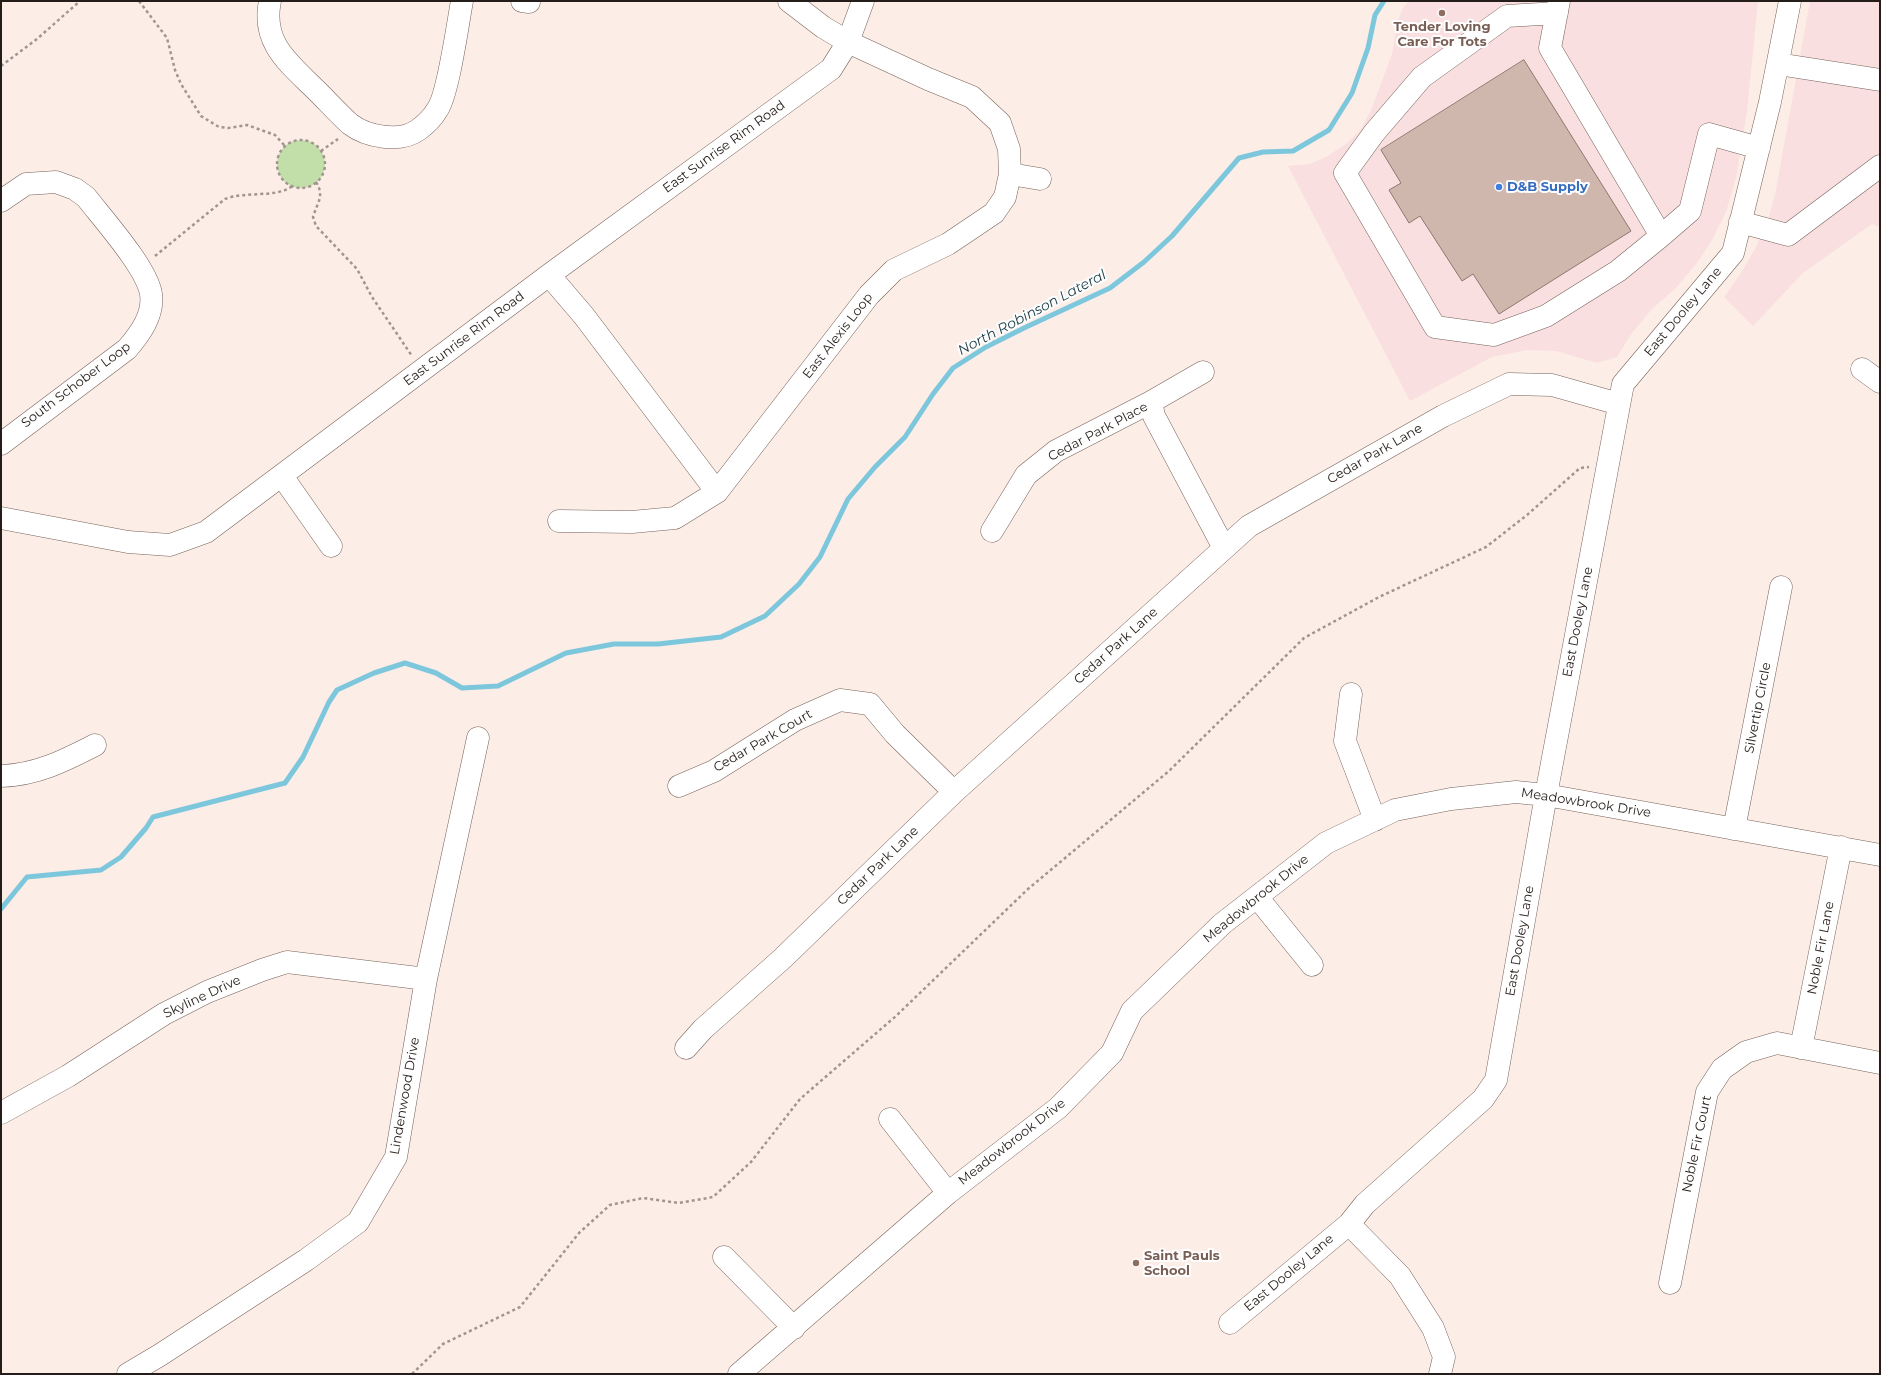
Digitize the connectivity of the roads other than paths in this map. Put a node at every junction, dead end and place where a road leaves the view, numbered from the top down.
1 (270, 1) edge
2 (462, 1) edge
3 (789, 1) edge
4 (863, 1) edge
5 (1790, 1) edge
6 (1558, 7) edge
7 (848, 42) junction
8 (1778, 64) junction
9 (1880, 80) edge
10 (1759, 148) junction
11 (1880, 166) edge
12 (1010, 174) junction
13 (1040, 179) dead end
14 (1, 201) edge
15 (1740, 222) junction
16 (1661, 236) junction
17 (549, 275) junction
18 (1862, 369) dead end
19 (1203, 372) dead end
20 (1880, 382) edge
21 (1151, 402) junction
22 (1619, 404) junction
23 (1, 444) edge
24 (282, 476) junction
25 (717, 492) junction
26 (1, 518) edge
27 (559, 521) dead end
28 (992, 531) dead end
29 (331, 546) dead end
30 (1224, 548) junction
31 (1782, 587) dead end
32 (1351, 694) dead end
33 (478, 738) dead end
34 (95, 745) dead end
35 (1, 776) edge
36 (679, 786) dead end
37 (954, 792) junction
38 (1546, 795) junction
39 (1375, 820) junction
40 (1734, 828) junction
41 (1841, 848) junction
42 (1880, 855) edge
43 (1257, 897) junction
44 (1312, 965) dead end
45 (426, 980) junction
46 (686, 1048) dead end
47 (1802, 1048) junction
48 (1880, 1063) edge
49 (1, 1113) edge
50 (890, 1119) dead end
51 (948, 1193) junction
52 (1349, 1224) junction
53 (724, 1257) dead end
54 (1670, 1283) dead end
55 (1230, 1323) dead end
56 (794, 1328) junction
57 (128, 1374) edge
58 (739, 1374) edge
59 (1440, 1374) edge

1 - 2 street
3 - 7 street, East Alexis Loop
4 - 7 street, East Sunrise Rim Road
5 - 8 street, East Dooley Lane
6 - 16 street
6 - 16 street
7 - 12 street, East Alexis Loop
7 - 17 street, East Sunrise Rim Road
8 - 9 street
8 - 10 street, East Dooley Lane
10 - 15 street, East Dooley Lane
10 - 16 street
11 - 15 street
12 - 13 street
12 - 25 street, East Alexis Loop
14 - 23 street, South Schober Loop
15 - 22 street, East Dooley Lane
17 - 24 street, East Sunrise Rim Road
17 - 25 street
18 - 20 street
19 - 21 street
21 - 28 street, Cedar Park Place
21 - 30 street, Cedar Park Place
22 - 30 street, Cedar Park Lane
22 - 38 street, East Dooley Lane
24 - 26 street, East Sunrise Rim Road
24 - 29 street
25 - 27 street
30 - 37 street, Cedar Park Lane
31 - 40 street, Silvertip Circle
32 - 39 street
33 - 45 street, Lindenwood Drive
34 - 35 street
36 - 37 street, Cedar Park Court
37 - 46 street, Cedar Park Lane
38 - 39 street, Meadowbrook Drive
38 - 40 street, Meadowbrook Drive
38 - 52 street, East Dooley Lane
39 - 43 street, Meadowbrook Drive
40 - 41 street, Meadowbrook Drive
41 - 42 street, Meadowbrook Drive
41 - 47 street, Noble Fir Lane
43 - 44 street
43 - 51 street, Meadowbrook Drive
45 - 49 street, Skyline Drive
45 - 57 street, Lindenwood Drive
47 - 48 street, Noble Fir Court
47 - 54 street, Noble Fir Court
50 - 51 street
51 - 56 street, Meadowbrook Drive
52 - 55 street, East Dooley Lane
52 - 59 street
53 - 56 street
56 - 58 street, Meadowbrook Drive

